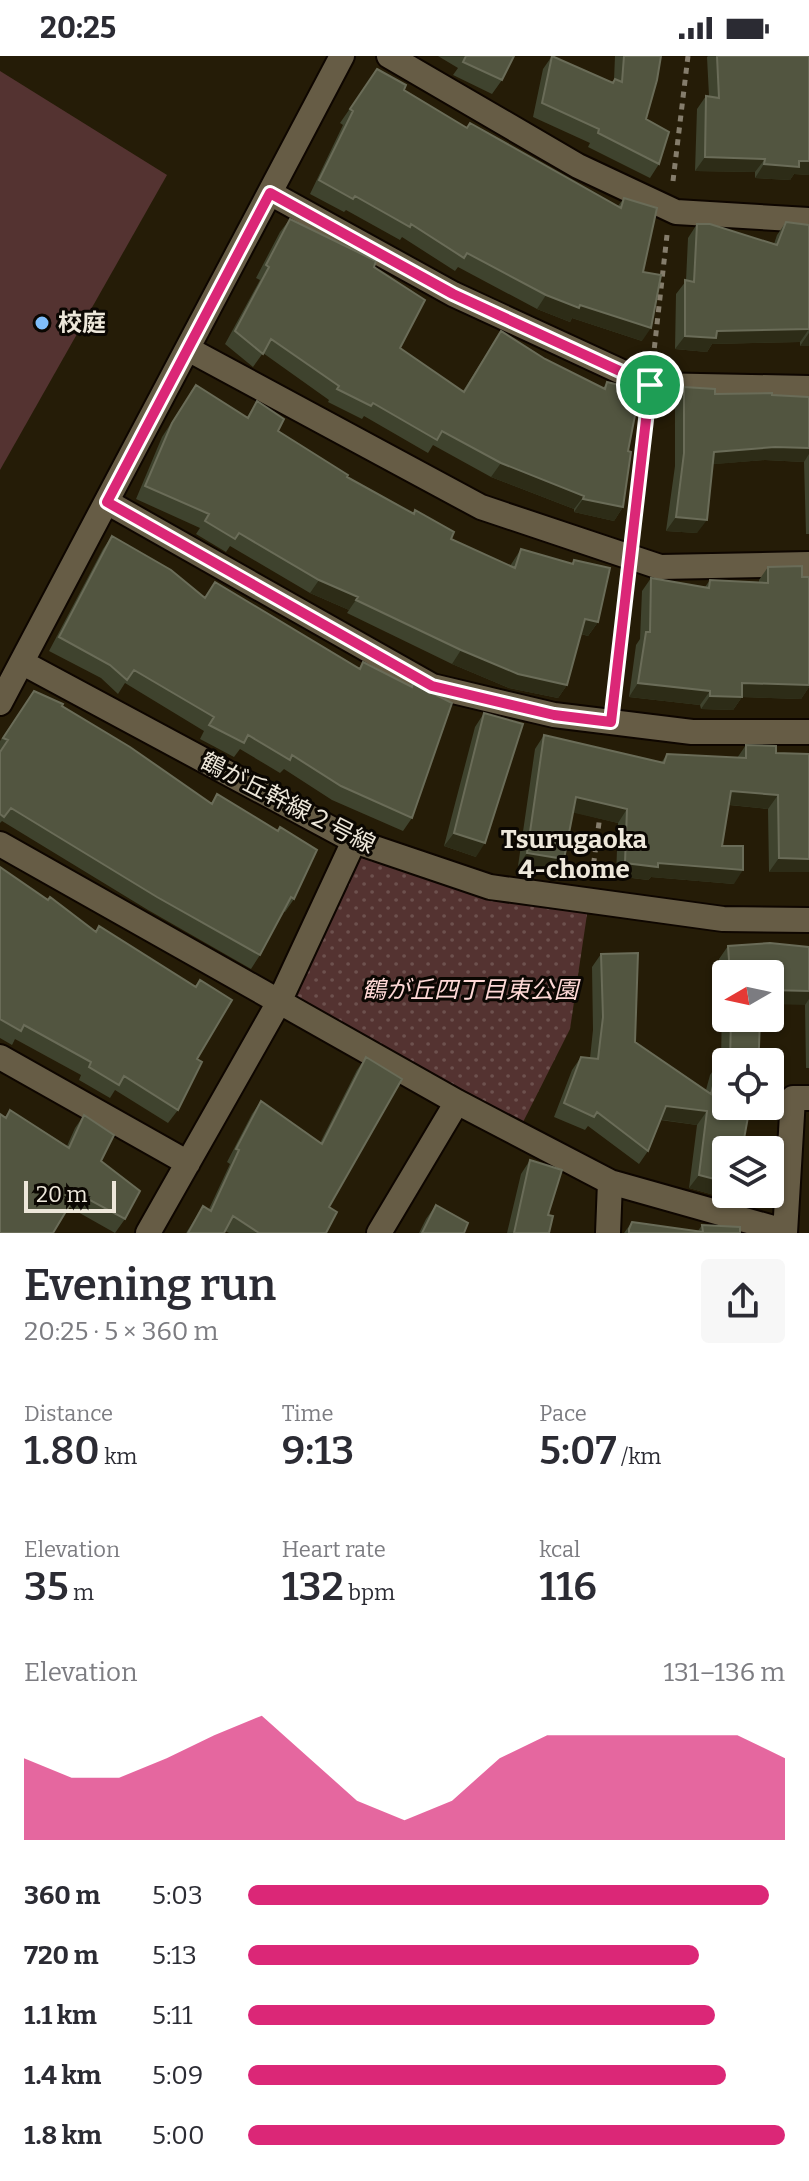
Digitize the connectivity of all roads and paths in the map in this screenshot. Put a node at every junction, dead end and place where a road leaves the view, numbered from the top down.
1 (342, 56) edge
2 (389, 56) edge
3 (688, 56) edge
4 (270, 193) junction
5 (670, 209) junction
6 (809, 220) edge
7 (188, 349) junction
8 (650, 385) junction
9 (809, 388) edge
10 (107, 502) junction
11 (629, 556) junction
12 (809, 564) edge
13 (23, 663) junction
14 (0, 703) edge
15 (611, 722) junction
16 (809, 732) edge
17 (600, 812) edge
18 (354, 841) junction
19 (0, 844) edge
20 (589, 901) junction
21 (809, 920) edge
22 (279, 1002) junction
23 (0, 1057) edge
24 (809, 1098) edge
25 (457, 1102) junction
26 (188, 1163) junction
27 (610, 1182) junction
28 (784, 1232) edge
29 (148, 1233) edge
30 (379, 1233) edge
31 (608, 1233) edge

1 - 4 street
2 - 5 street
3 - 5 path
4 - 7 street
4 - 8 street
5 - 6 street
5 - 8 path
7 - 10 street
7 - 11 street
8 - 9 street
8 - 11 path
10 - 13 street
10 - 15 street
11 - 12 street
11 - 15 path
13 - 14 street
13 - 18 street, 鶴が丘幹線２号線
15 - 16 street
17 - 20 path
18 - 20 street, 鶴が丘幹線２号線
18 - 22 street
19 - 22 street
20 - 21 street, 鶴が丘幹線２号線
22 - 25 street
22 - 26 street
23 - 26 street
24 - 28 street
25 - 27 street
25 - 30 street
26 - 29 street
27 - 28 street
27 - 31 street

